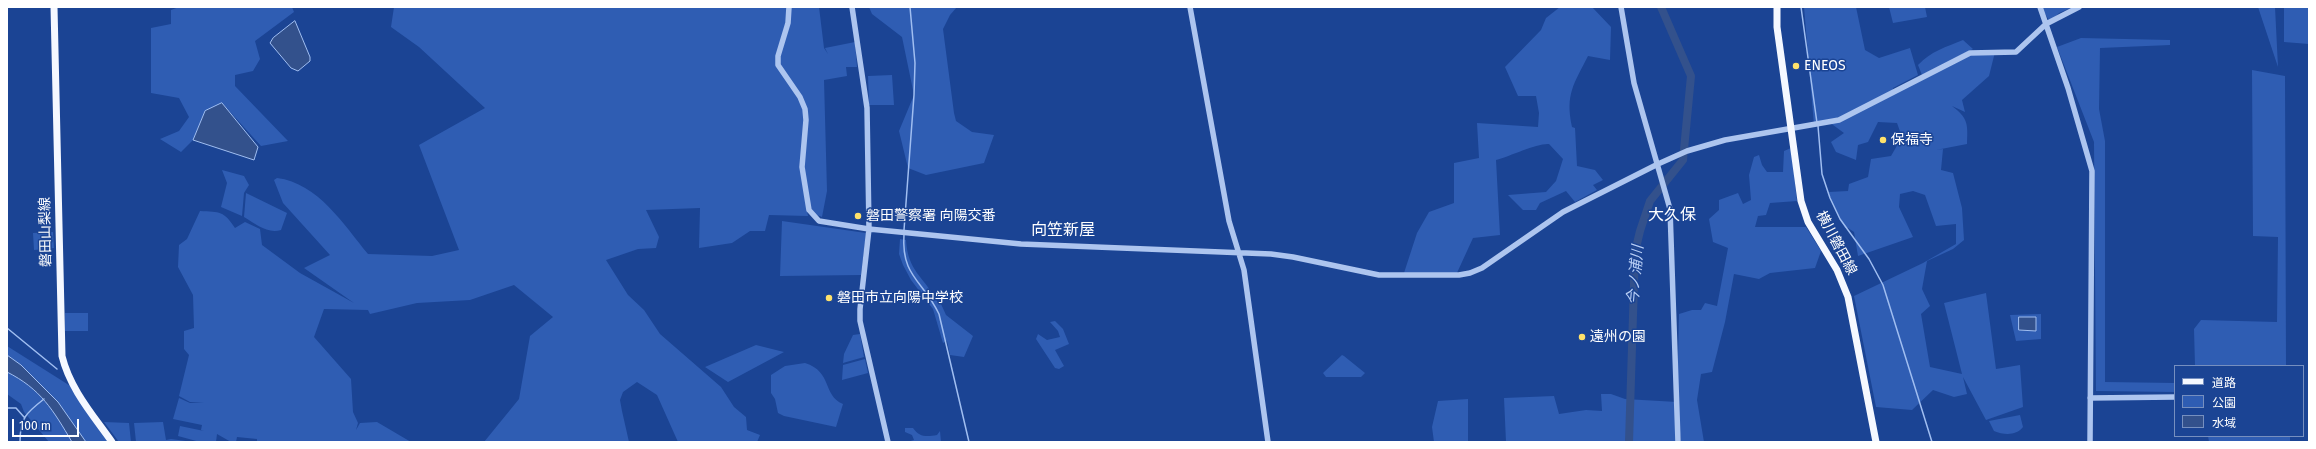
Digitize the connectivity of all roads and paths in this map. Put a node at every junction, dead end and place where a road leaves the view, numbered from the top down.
1 (54, 7) edge
2 (789, 7) edge
3 (852, 7) edge
4 (1190, 7) edge
5 (1621, 7) edge
6 (1777, 7) edge
7 (2040, 7) edge
8 (2079, 7) edge
9 (2046, 24) junction
10 (1791, 129) junction
11 (1658, 164) junction
12 (869, 229) junction
13 (1237, 252) junction
14 (2174, 397) edge
15 (2090, 398) junction
16 (112, 442) edge
17 (888, 442) edge
18 (1268, 442) edge
19 (1678, 442) edge
20 (1876, 442) edge
21 (2090, 442) edge

1 - 16 main road, 磐田山梨線
2 - 12 street
3 - 12 street
4 - 13 street
5 - 11 street
6 - 10 main road, 横川磐田線
7 - 9 street
8 - 9 street
9 - 10 street
9 - 15 street
10 - 11 street
10 - 20 main road, 横川磐田線
11 - 13 street
11 - 19 street
12 - 13 street
12 - 17 street
13 - 18 street
14 - 15 street
15 - 21 street

